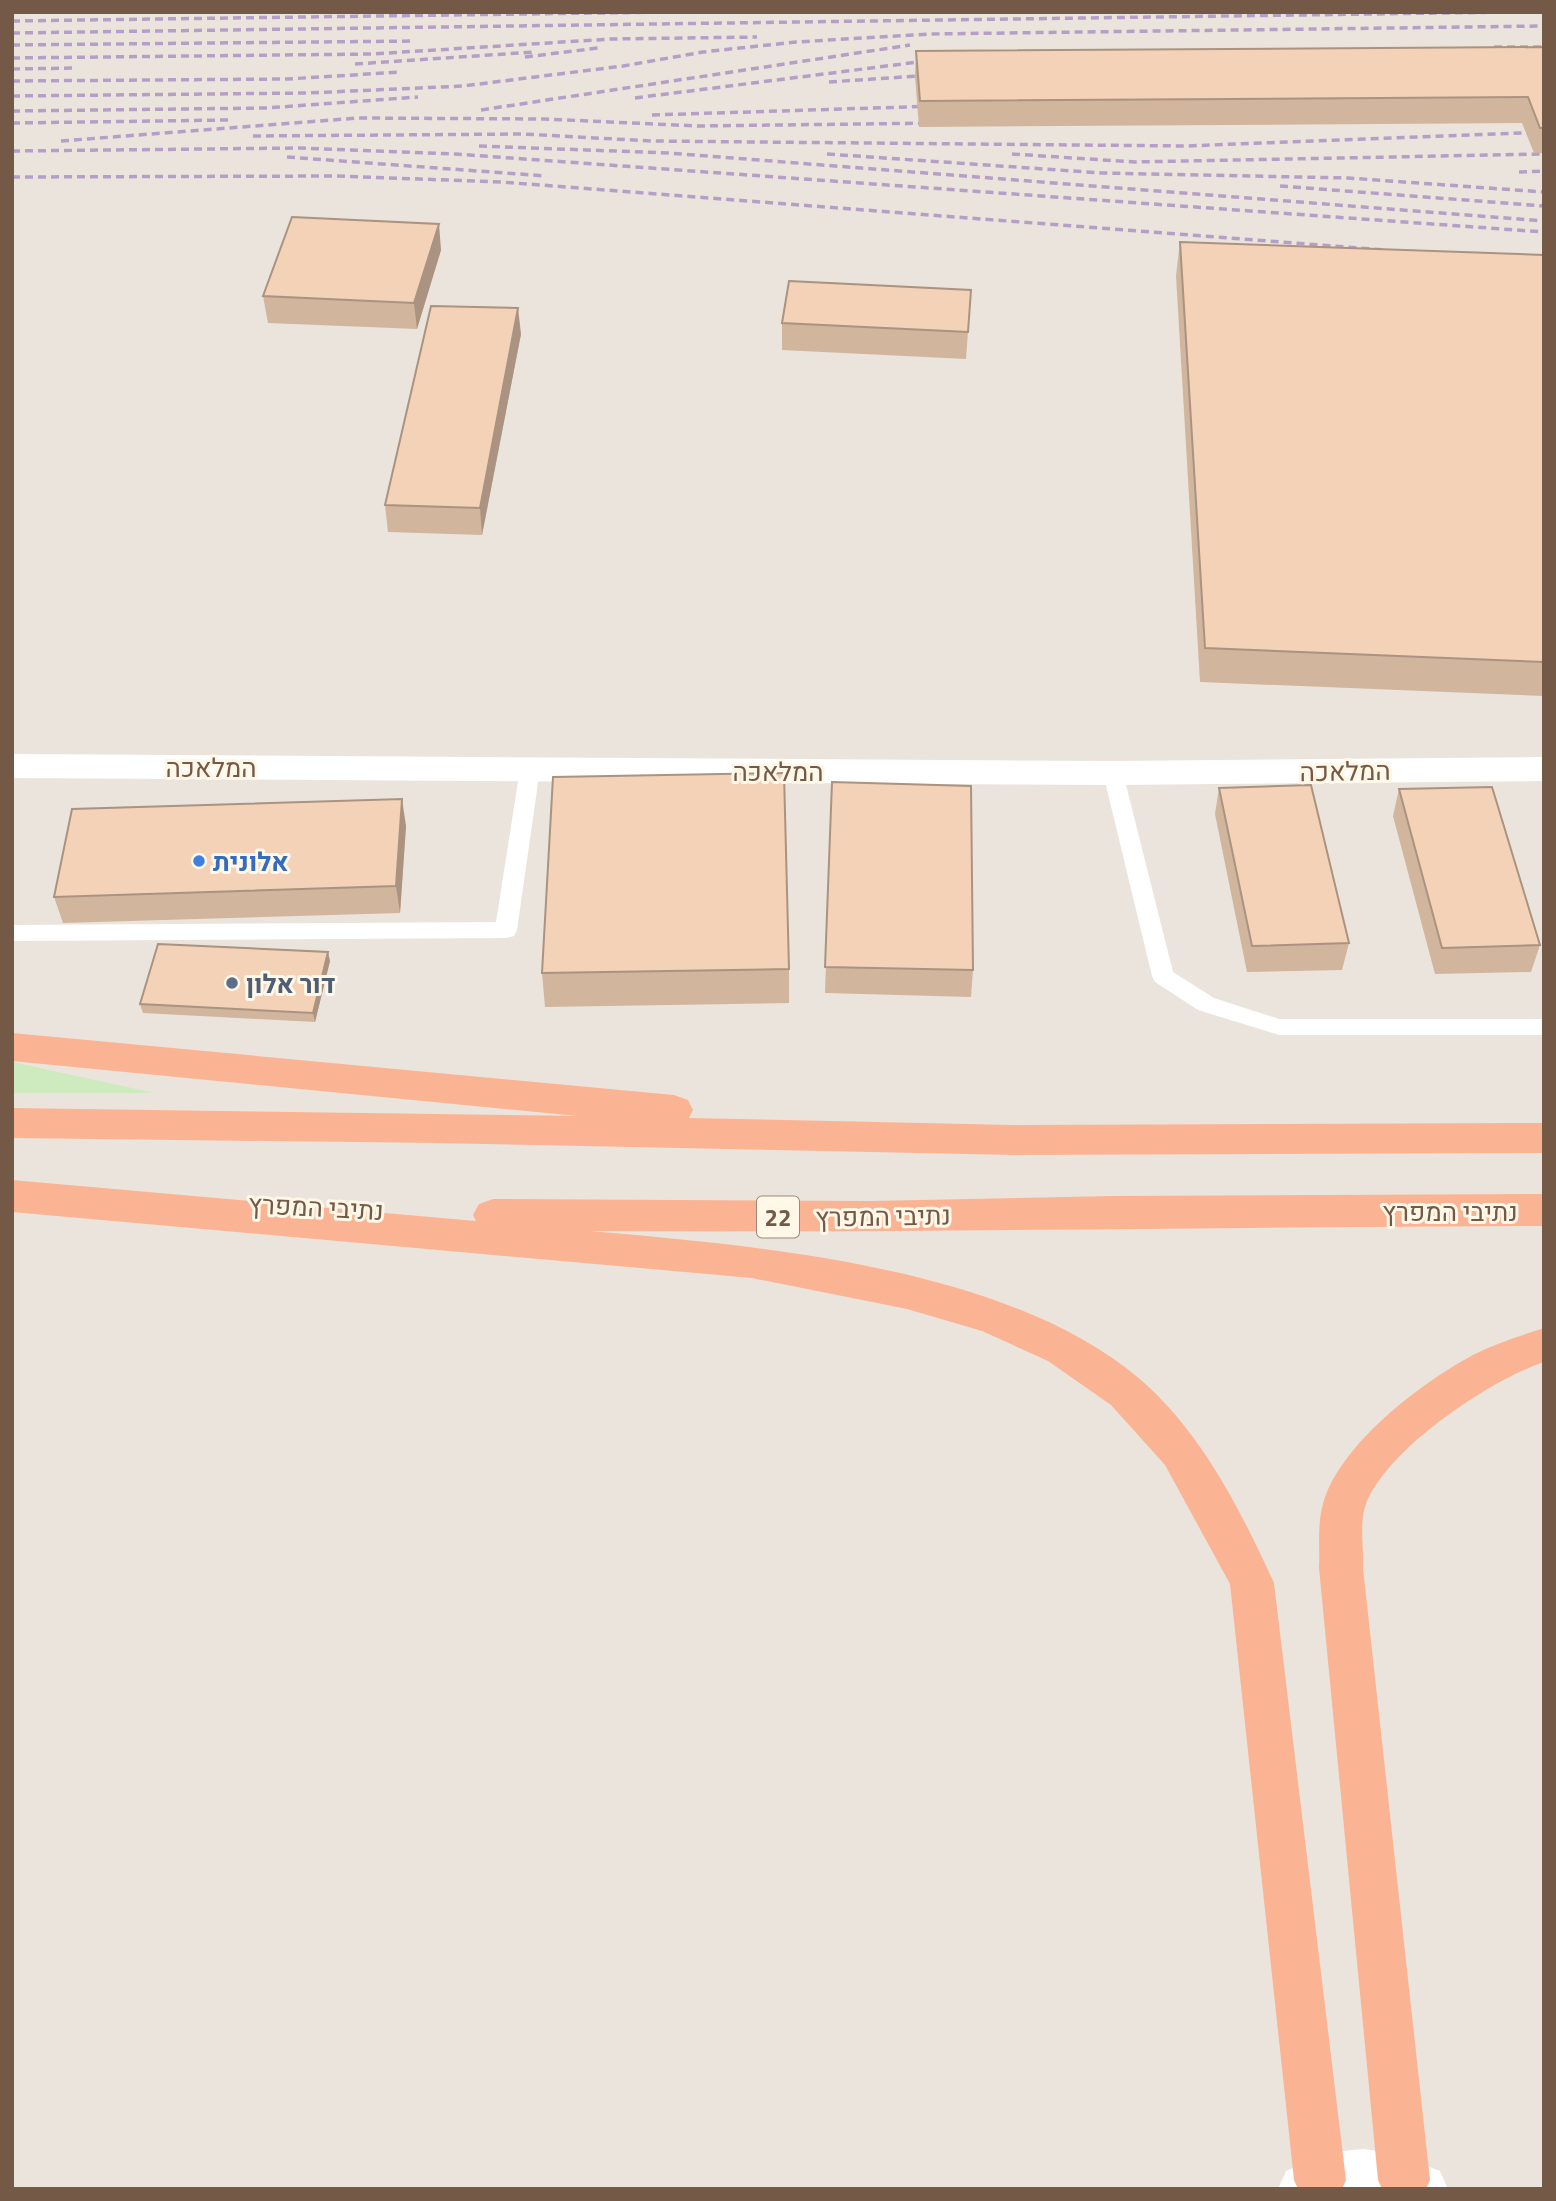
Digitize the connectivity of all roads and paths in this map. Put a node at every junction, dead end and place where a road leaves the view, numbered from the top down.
1 (12, 766) edge
2 (530, 769) junction
3 (1544, 769) edge
4 (1113, 773) junction
5 (12, 933) edge
6 (1544, 1027) edge
7 (12, 1047) edge
8 (12, 1123) edge
9 (1544, 1138) edge
10 (1014, 1140) junction
11 (12, 1195) edge
12 (1544, 1210) edge
13 (1544, 1345) edge
14 (1312, 2184) edge
15 (1413, 2185) edge

1 - 2 street, המלאכה
2 - 4 street, המלאכה
2 - 5 lane
3 - 4 street, המלאכה
4 - 6 lane
7 - 10 highway
8 - 10 highway
9 - 10 highway
11 - 12 highway, נתיבי המפרץ / 22
11 - 14 highway
13 - 15 highway
14 - 15 street

